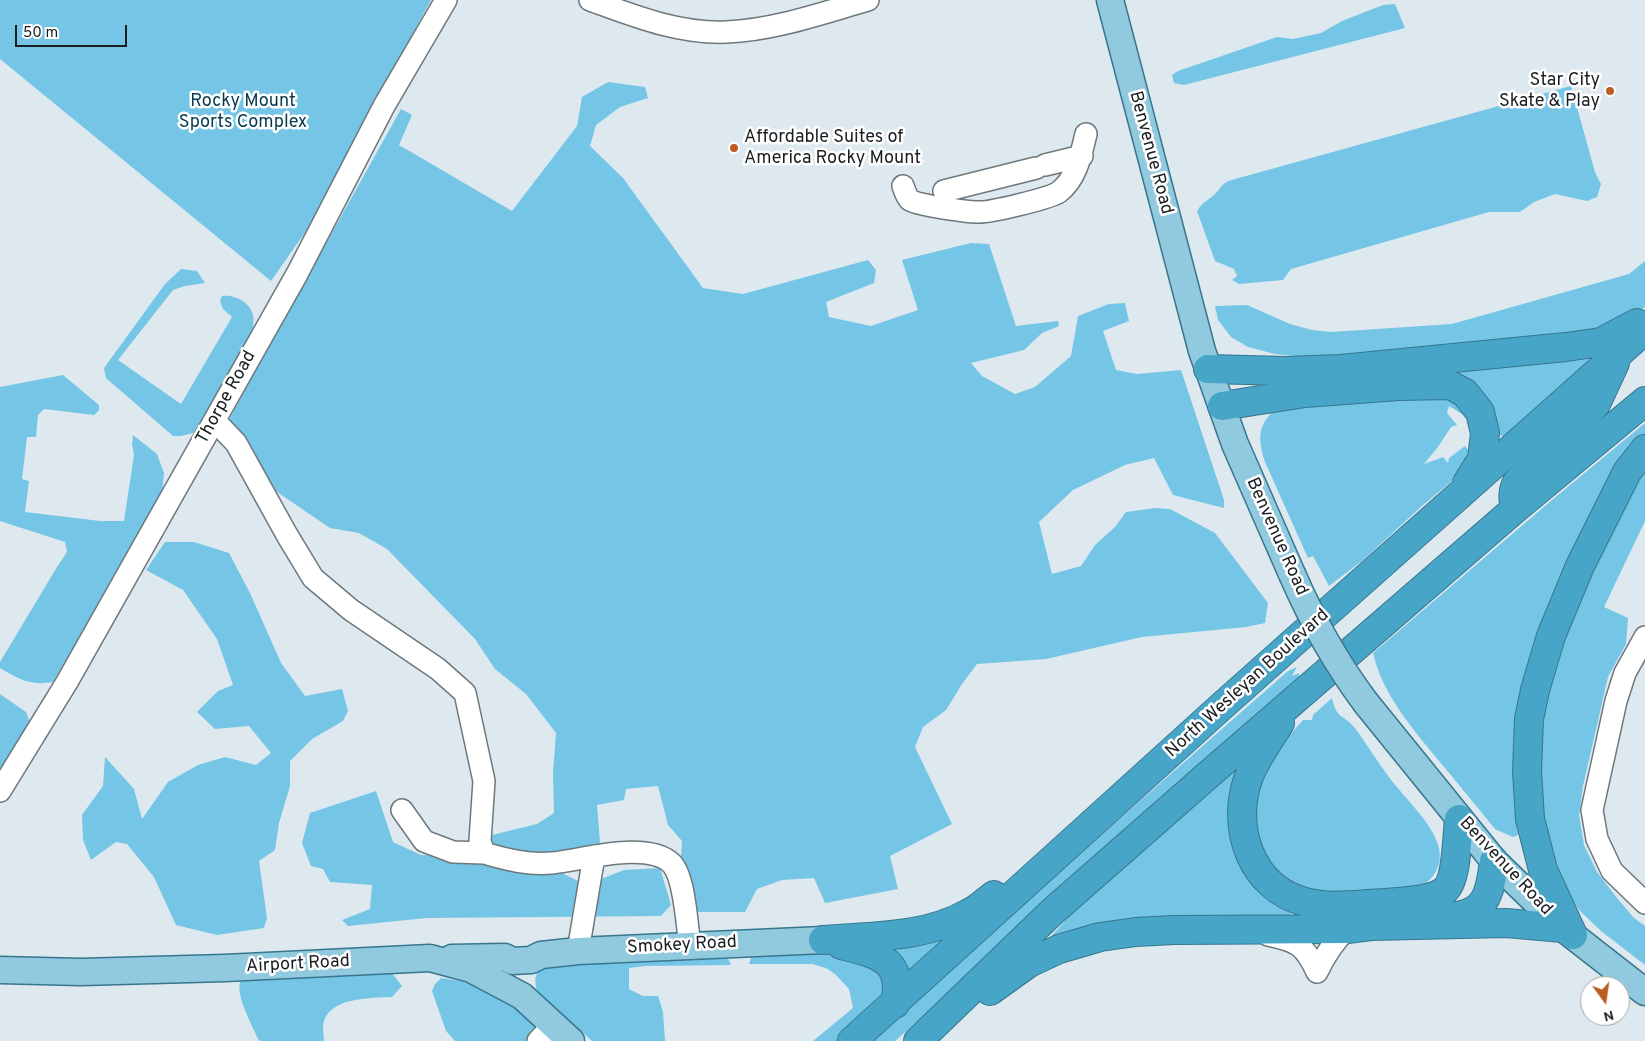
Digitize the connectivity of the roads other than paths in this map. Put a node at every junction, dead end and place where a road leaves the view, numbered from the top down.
1 (446, 0) edge
2 (590, 0) edge
3 (868, 0) edge
4 (1110, 0) edge
5 (1086, 134) dead end
6 (1082, 156) junction
7 (903, 186) dead end
8 (946, 200) junction
9 (1645, 318) edge
10 (1645, 330) edge
11 (1620, 353) junction
12 (1208, 369) junction
13 (1645, 401) edge
14 (1222, 406) junction
15 (215, 421) junction
16 (1645, 448) edge
17 (1515, 509) junction
18 (1428, 523) junction
19 (1645, 637) edge
20 (1295, 700) junction
21 (0, 791) edge
22 (1111, 808) junction
23 (402, 810) dead end
24 (1459, 819) junction
25 (484, 853) junction
26 (594, 856) junction
27 (1494, 861) junction
28 (1645, 903) edge
29 (1359, 928) junction
30 (1246, 930) junction
31 (1568, 931) junction
32 (823, 940) junction
33 (690, 946) junction
34 (578, 951) junction
35 (430, 958) junction
36 (0, 970) edge
37 (1645, 992) edge
38 (895, 1004) junction
39 (555, 1035) edge
40 (852, 1041) edge
41 (919, 1041) edge

1 - 15 street, Thorpe Road
2 - 3 street
4 - 12 main road, Benvenue Road
5 - 6 street
6 - 8 street
6 - 8 street
7 - 8 street
9 - 12 highway
10 - 11 highway, North Wesleyan Boulevard
11 - 17 highway
11 - 18 highway, North Wesleyan Boulevard
12 - 14 main road, Benvenue Road
13 - 17 highway
14 - 18 highway
14 - 24 main road, Benvenue Road, bridge
15 - 21 street, Thorpe Road
15 - 25 street
16 - 31 highway
17 - 20 highway
18 - 22 highway, North Wesleyan Boulevard
19 - 28 street
20 - 24 highway
20 - 41 highway
22 - 32 highway
22 - 38 highway, North Wesleyan Boulevard
23 - 25 street
24 - 27 main road, Benvenue Road
25 - 26 street
26 - 33 street
26 - 34 street
27 - 29 highway
27 - 31 main road, Benvenue Road
29 - 30 highway
29 - 30 street
29 - 31 highway
30 - 41 highway
31 - 37 main road, Benvenue Road
32 - 33 main road, Smokey Road
32 - 38 highway
33 - 34 main road, Smokey Road
34 - 35 main road, Smokey Road
35 - 36 main road, Airport Road
35 - 39 main road, Airport Road
38 - 40 highway, North Wesleyan Boulevard

